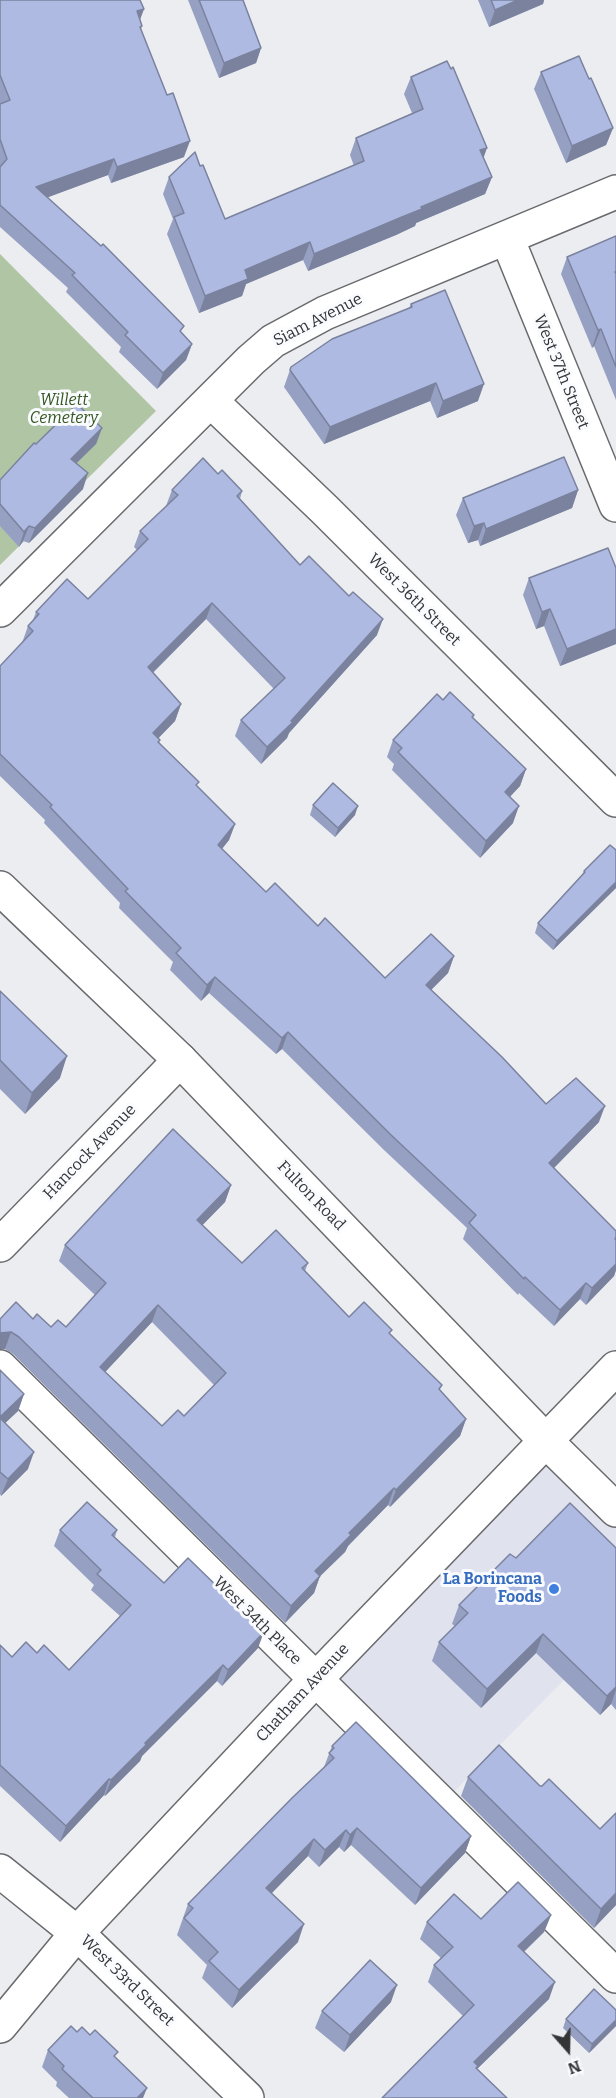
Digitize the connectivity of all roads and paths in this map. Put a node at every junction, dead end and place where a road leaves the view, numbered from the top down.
1 (616, 192) edge
2 (507, 238) junction
3 (211, 401) junction
4 (616, 505) edge
5 (0, 610) edge
6 (616, 800) edge
7 (0, 888) edge
8 (180, 1060) junction
9 (0, 1245) edge
10 (0, 1367) edge
11 (616, 1368) edge
12 (545, 1440) junction
13 (616, 1510) edge
14 (316, 1679) junction
15 (0, 1871) edge
16 (78, 1934) junction
17 (616, 1976) edge
18 (0, 2026) edge
19 (247, 2098) edge

1 - 2 street, Siam Avenue
2 - 3 street, Siam Avenue
2 - 4 street, West 37th Street
3 - 5 street, Siam Avenue
3 - 6 street, West 36th Street
7 - 8 street, Fulton Road
8 - 9 street, Hancock Avenue
8 - 12 street, Fulton Road
10 - 14 street, West 34th Place
11 - 12 street, Chatham Avenue
12 - 13 street, Fulton Road
12 - 14 street, Chatham Avenue
14 - 16 street, Chatham Avenue
14 - 17 street, West 34th Place
15 - 16 street, West 33rd Street
16 - 18 street, Chatham Avenue
16 - 19 street, West 33rd Street

